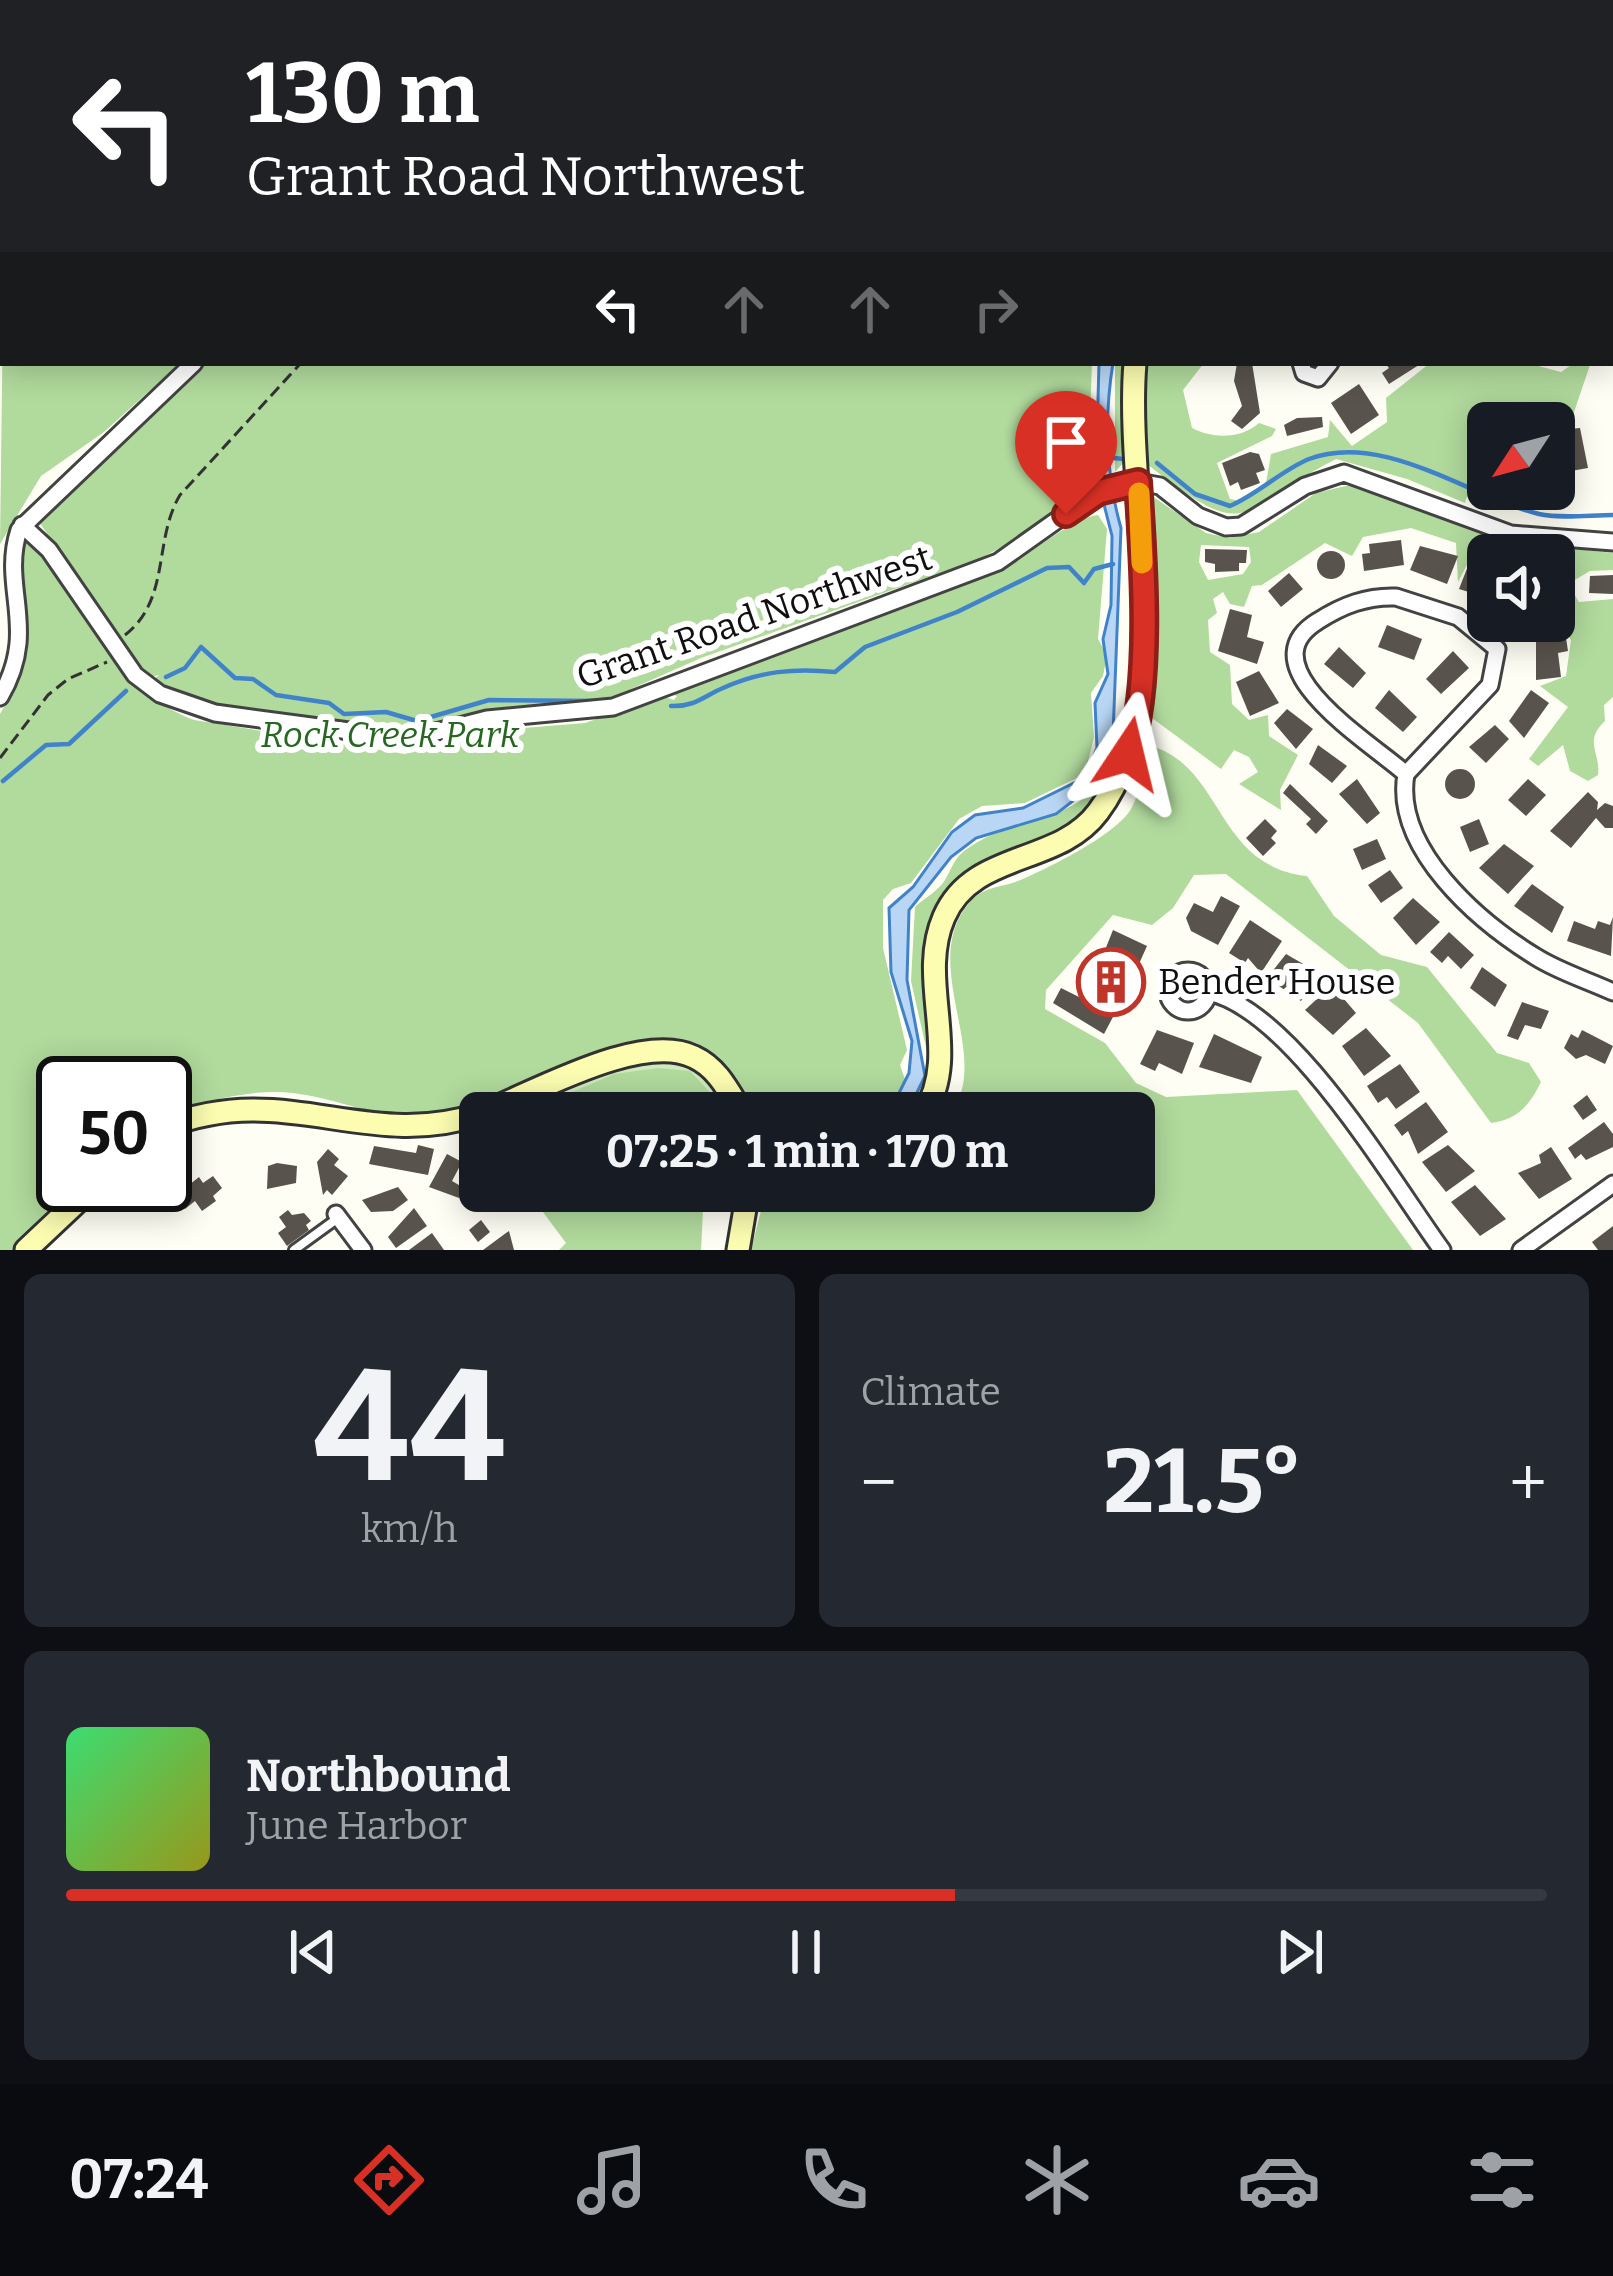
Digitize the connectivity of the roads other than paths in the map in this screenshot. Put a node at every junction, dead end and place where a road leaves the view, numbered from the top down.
1 (191, 366) edge
2 (1135, 366) edge
3 (1303, 366) edge
4 (1329, 366) edge
5 (1138, 482) junction
6 (22, 525) junction
7 (1613, 542) edge
8 (0, 697) edge
9 (1406, 773) junction
10 (1208, 992) dead end
11 (1613, 992) edge
12 (534, 1092) edge
13 (726, 1092) edge
14 (933, 1092) edge
15 (459, 1119) edge
16 (192, 1120) edge
17 (1613, 1184) edge
18 (66, 1212) edge
19 (745, 1212) edge
20 (338, 1215) joint
21 (26, 1250) edge
22 (294, 1250) edge
23 (363, 1250) edge
24 (738, 1250) edge
25 (1442, 1250) edge
26 (1521, 1250) edge

1 - 6 street
2 - 5 main road
3 - 4 street
5 - 6 street, Grant Road Northwest
5 - 7 street
5 - 14 main road
6 - 8 street
9 - 9 street
9 - 11 street
10 - 25 street
12 - 13 main road
15 - 16 main road
17 - 26 street
18 - 21 main road
19 - 24 main road
20 - 22 lane
20 - 23 street

